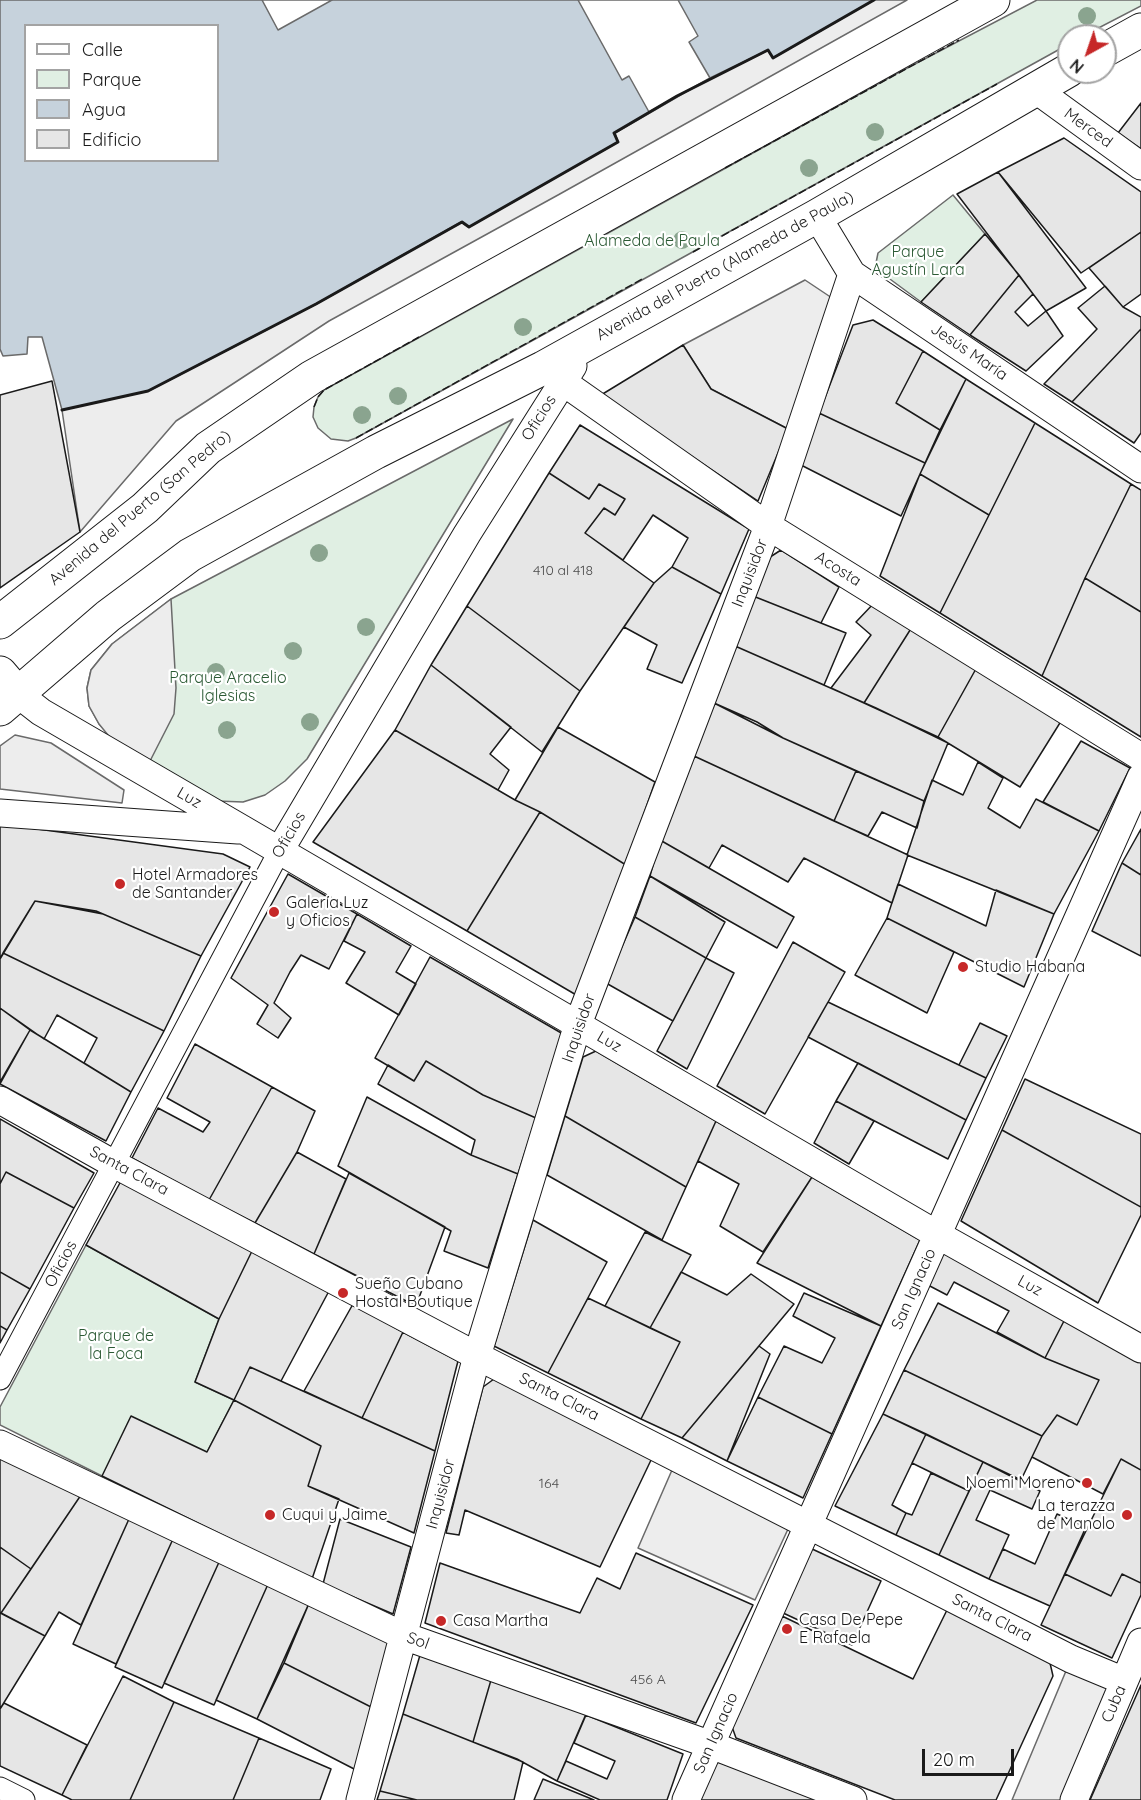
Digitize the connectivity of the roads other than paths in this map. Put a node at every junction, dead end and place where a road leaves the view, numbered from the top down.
1 (993, 0) edge
2 (1141, 30) edge
3 (1117, 43) edge
4 (1057, 77) edge
5 (1035, 89) junction
6 (1141, 166) edge
7 (817, 216) junction
8 (852, 274) junction
9 (552, 374) junction
10 (1141, 469) edge
11 (768, 526) junction
12 (0, 622) edge
13 (6, 692) edge
14 (1141, 757) edge
15 (1141, 777) edge
16 (0, 813) edge
17 (244, 830) junction
18 (280, 850) junction
19 (578, 1024) junction
20 (0, 1100) edge
21 (114, 1164) junction
22 (938, 1235) junction
23 (1141, 1349) edge
24 (477, 1356) junction
25 (0, 1379) edge
26 (0, 1444) edge
27 (807, 1523) junction
28 (404, 1636) junction
29 (1141, 1642) edge
30 (1124, 1681) junction
31 (711, 1745) junction
32 (0, 1788) edge
33 (24, 1800) edge
34 (360, 1800) edge
35 (686, 1800) edge
36 (853, 1800) edge
37 (1074, 1800) edge

1 - 12 main road, Avenida del Puerto (San Pedro)
2 - 3 main road
4 - 5 main road, Avenida del Puerto (Alameda de Paula)
5 - 6 street, Merced
5 - 7 main road, Avenida del Puerto (Alameda de Paula)
7 - 8 street, Jesús María
7 - 9 main road, Avenida del Puerto (Alameda de Paula)
8 - 10 street, Jesús María
8 - 11 street, Inquisidor
9 - 11 street, Acosta
9 - 13 main road, Avenida del Puerto (Alameda de Paula)
9 - 18 street, Oficios
11 - 14 street, Acosta
11 - 19 street, Inquisidor
13 - 17 street, Luz
15 - 22 street, San Ignacio
16 - 17 street
17 - 18 street, Luz
18 - 19 street, Luz
18 - 21 street, Oficios
19 - 22 street, Luz
19 - 24 street, Inquisidor
20 - 21 street, Santa Clara
21 - 24 street, Santa Clara
21 - 25 street, Oficios
22 - 23 street, Luz
22 - 27 street, San Ignacio
24 - 27 street, Santa Clara
24 - 28 street, Inquisidor
26 - 28 street, Sol
27 - 30 street, Santa Clara
27 - 31 street, San Ignacio
28 - 31 street, Sol
28 - 34 street, Inquisidor
29 - 30 street, Cuba
30 - 37 street, Cuba
31 - 35 street, San Ignacio
31 - 36 street, Sol
32 - 33 street

